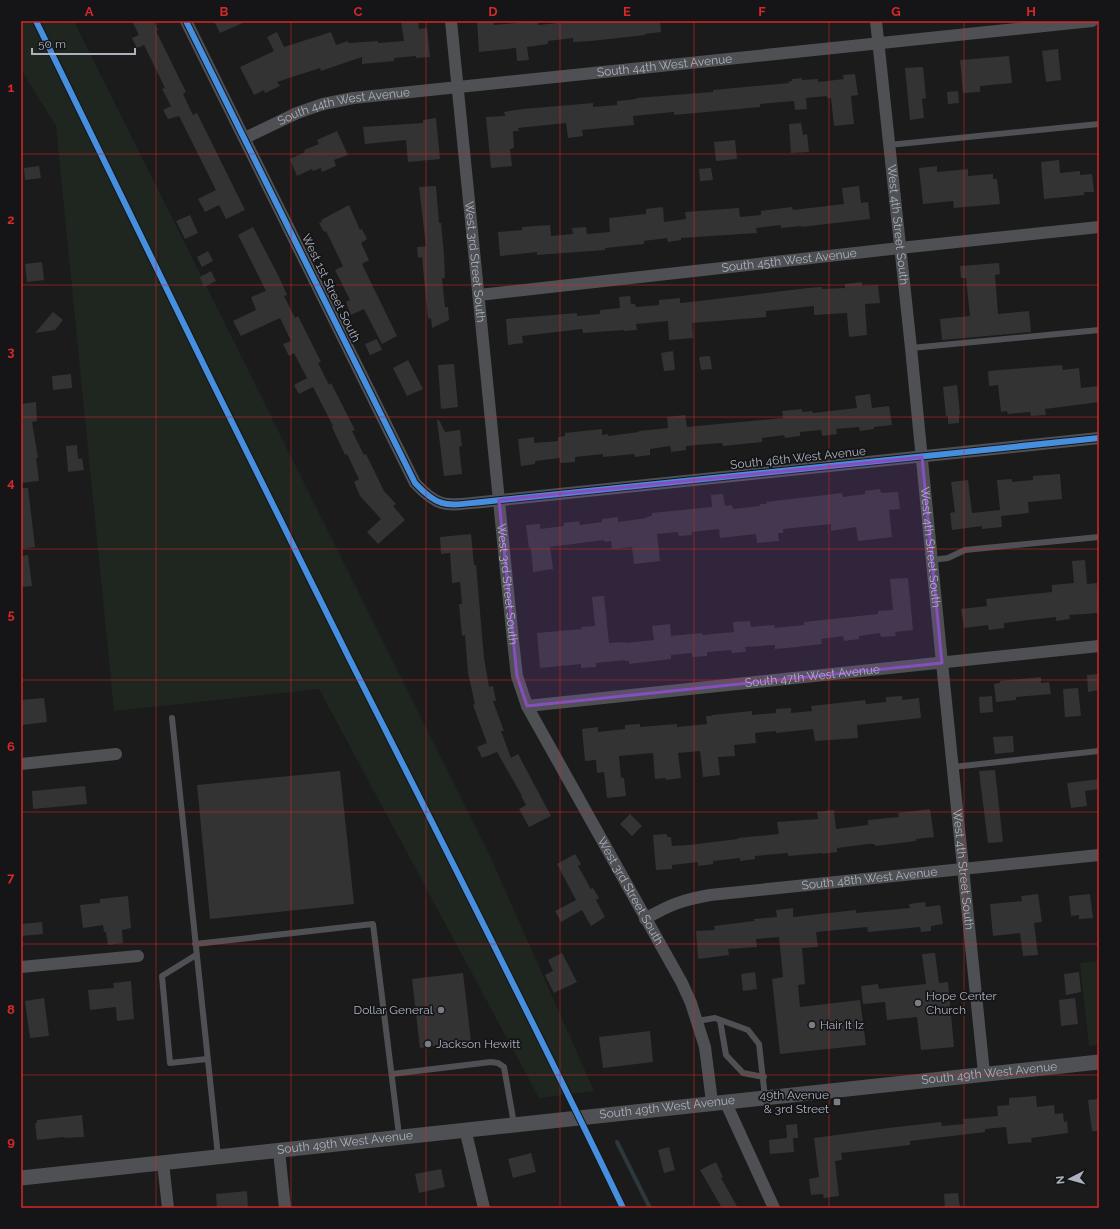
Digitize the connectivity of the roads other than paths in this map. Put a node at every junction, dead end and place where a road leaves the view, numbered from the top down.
1 (186, 21) edge
2 (451, 21) edge
3 (876, 21) edge
4 (1092, 21) edge
5 (878, 43) junction
6 (458, 86) junction
7 (1099, 124) edge
8 (245, 138) junction
9 (889, 145) junction
10 (1099, 227) edge
11 (900, 248) junction
12 (479, 295) junction
13 (1099, 330) edge
14 (911, 348) junction
15 (1099, 438) edge
16 (922, 457) junction
17 (498, 500) junction
18 (1099, 537) edge
19 (932, 560) junction
20 (1099, 646) edge
21 (942, 663) junction
22 (527, 706) junction
23 (172, 718) dead end
24 (1099, 751) edge
25 (116, 754) dead end
26 (21, 764) edge
27 (953, 766) junction
28 (1099, 854) edge
29 (964, 868) junction
30 (645, 919) junction
31 (195, 944) junction
32 (196, 955) junction
33 (138, 956) dead end
34 (21, 967) edge
35 (720, 1020) junction
36 (697, 1021) junction
37 (207, 1059) junction
38 (1099, 1062) edge
39 (984, 1073) junction
40 (392, 1074) junction
41 (764, 1077) junction
42 (765, 1097) junction
43 (718, 1102) junction
44 (514, 1124) junction
45 (465, 1129) junction
46 (399, 1137) junction
47 (279, 1151) junction
48 (218, 1157) junction
49 (163, 1163) junction
50 (21, 1178) edge
51 (168, 1208) edge
52 (284, 1208) edge
53 (484, 1208) edge
54 (774, 1208) edge

1 - 8 street, West 1st Street South
2 - 6 street, West 3rd Street South
3 - 5 street, West 4th Street South
4 - 5 street, South 44th West Avenue
5 - 6 street, South 44th West Avenue
5 - 9 street, West 4th Street South
6 - 8 street, South 44th West Avenue
6 - 12 street, West 3rd Street South
7 - 9 lane
8 - 17 street, West 1st Street South
9 - 11 street, West 4th Street South
10 - 11 street, South 45th West Avenue
11 - 12 street, South 45th West Avenue
11 - 14 street, West 4th Street South
12 - 17 street, West 3rd Street South
13 - 14 lane
14 - 16 street, West 4th Street South
15 - 16 street, South 46th West Avenue
16 - 17 street, South 46th West Avenue
16 - 19 street, West 4th Street South
17 - 22 street, West 3rd Street South
18 - 19 lane
19 - 21 street, West 4th Street South
20 - 21 street, South 47th West Avenue
21 - 22 street, South 47th West Avenue
21 - 27 street, West 4th Street South
22 - 30 street, West 3rd Street South
23 - 31 lane
24 - 27 lane
25 - 26 street
27 - 29 street, West 4th Street South
28 - 29 street, South 48th West Avenue
29 - 30 street, South 48th West Avenue
29 - 39 street, West 4th Street South
30 - 36 street, West 3rd Street South
31 - 32 lane
31 - 40 lane
32 - 37 lane
32 - 37 lane
33 - 34 street
35 - 36 lane
35 - 41 lane
35 - 41 lane
36 - 43 street, West 3rd Street South
37 - 48 lane
38 - 39 street, South 49th West Avenue
39 - 42 street, South 49th West Avenue
40 - 44 lane
40 - 46 lane
41 - 42 lane
42 - 43 street, South 49th West Avenue
43 - 44 street, South 49th West Avenue
43 - 54 street, West 3rd Street South
44 - 45 street, South 49th West Avenue
45 - 46 street, South 49th West Avenue
45 - 53 street
46 - 47 street, South 49th West Avenue
47 - 48 street, South 49th West Avenue
47 - 52 street
48 - 49 street, South 49th West Avenue
49 - 50 street, South 49th West Avenue
49 - 51 street

